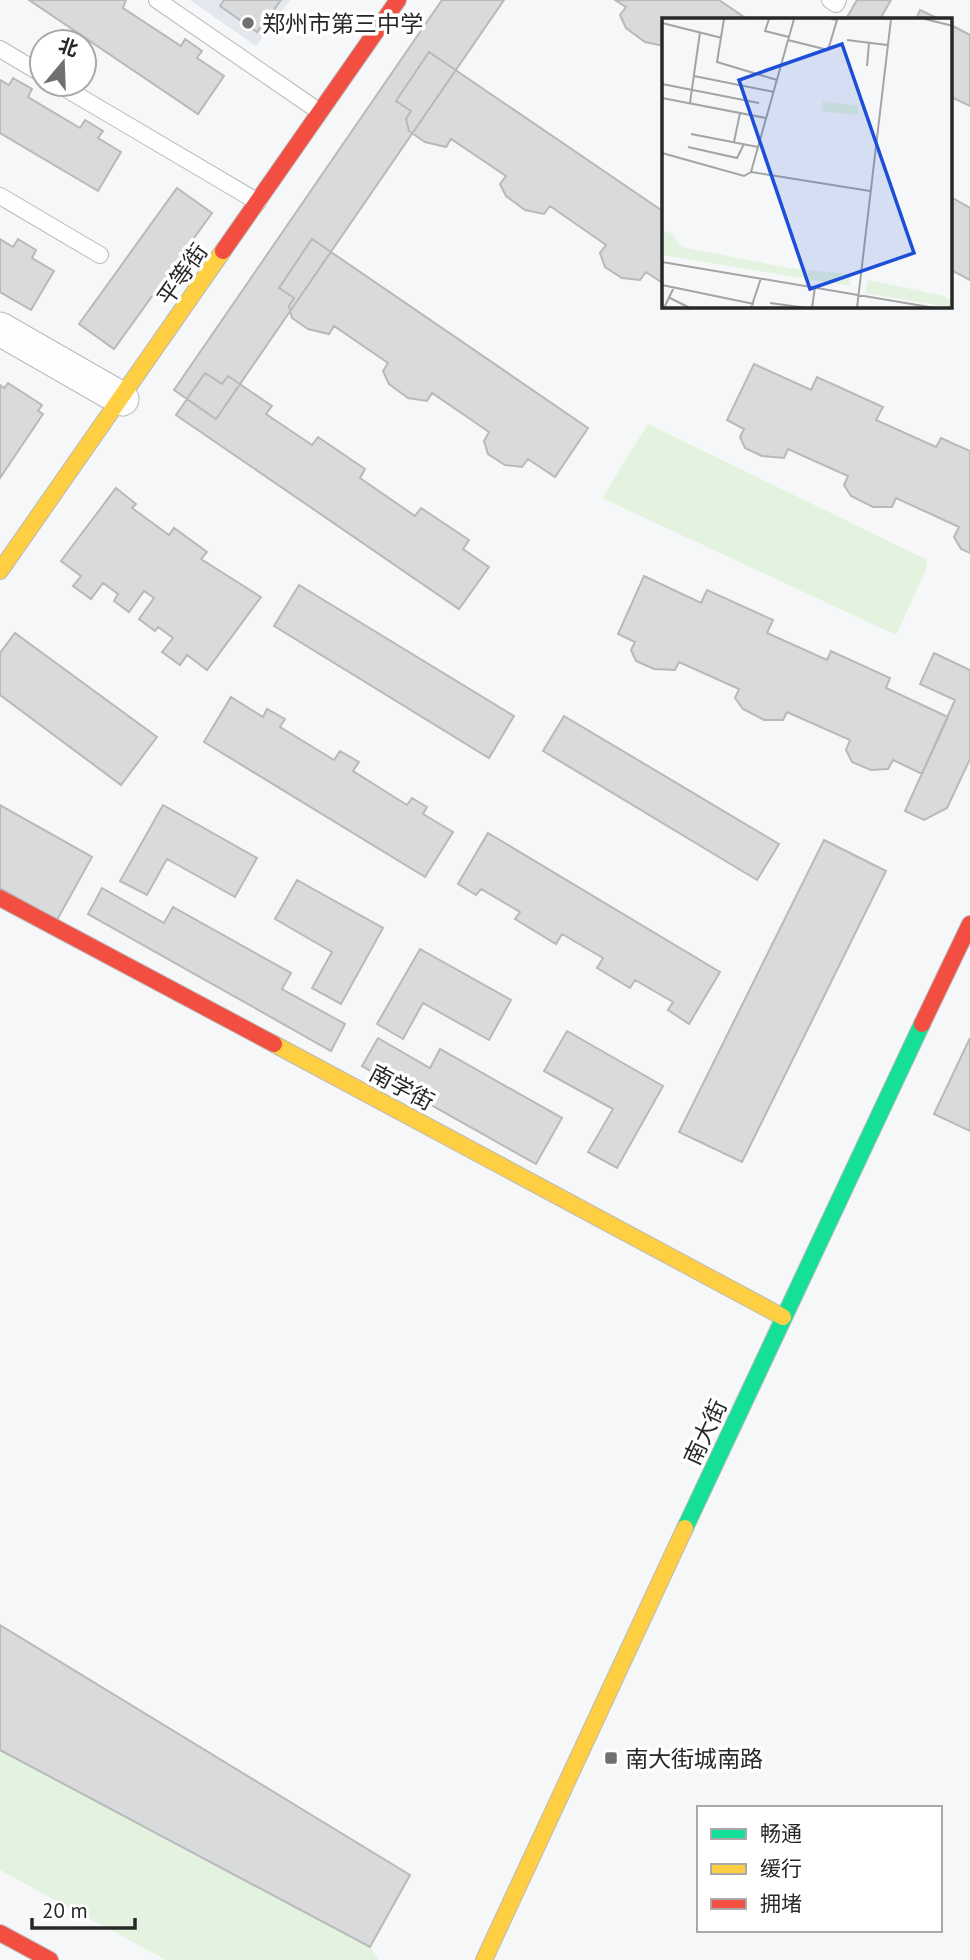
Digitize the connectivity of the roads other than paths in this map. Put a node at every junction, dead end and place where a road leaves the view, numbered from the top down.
1 (158, 0) edge
2 (398, 0) edge
3 (830, 0) edge
4 (838, 0) edge
5 (0, 49) edge
6 (28, 66) edge
7 (82, 98) edge
8 (321, 113) junction
9 (0, 196) edge
10 (259, 203) junction
11 (100, 255) dead end
12 (0, 329) edge
13 (122, 399) junction
14 (0, 571) edge
15 (0, 898) edge
16 (970, 924) edge
17 (783, 1317) junction
18 (0, 1933) edge
19 (47, 1959) edge
20 (484, 1960) edge

1 - 8 lane
2 - 8 street, 平等街
3 - 4 lane
5 - 6 lane
7 - 10 lane
8 - 10 street, 平等街
9 - 11 lane
10 - 13 street, 平等街
12 - 13 street
13 - 14 street, 平等街
15 - 17 street, 南学街
16 - 17 street, 南大街
17 - 20 street, 南大街
18 - 19 street

